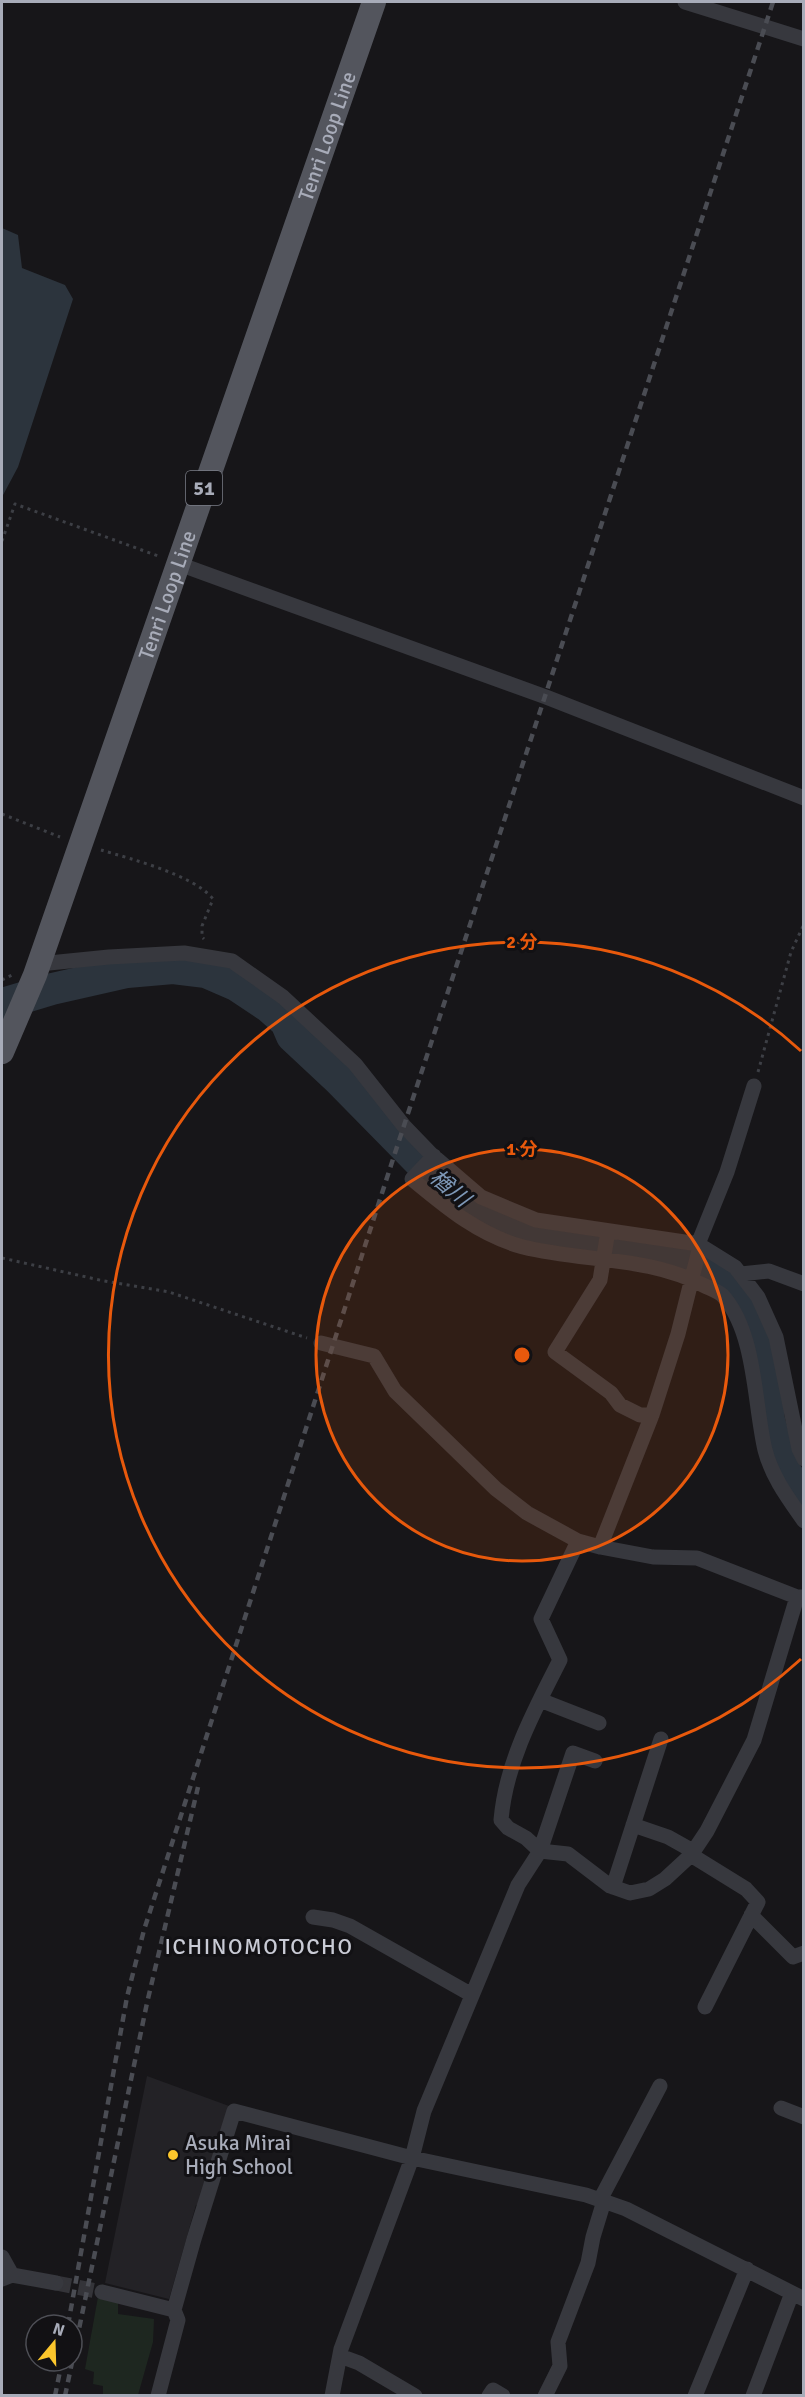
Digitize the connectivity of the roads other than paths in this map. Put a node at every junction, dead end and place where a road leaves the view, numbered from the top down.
1 (374, 2) edge
2 (685, 2) edge
3 (804, 39) edge
4 (179, 564) junction
5 (804, 798) edge
6 (37, 969) junction
7 (2, 1052) edge
8 (754, 1086) road end
9 (434, 1156) junction
10 (608, 1230) junction
11 (698, 1247) junction
12 (604, 1259) junction
13 (741, 1274) junction
14 (692, 1275) junction
15 (804, 1284) edge
16 (321, 1343) road end
17 (652, 1415) junction
18 (804, 1459) edge
19 (804, 1521) edge
20 (578, 1541) junction
21 (600, 1547) junction
22 (800, 1597) edge
23 (540, 1700) junction
24 (599, 1723) dead end
25 (661, 1739) dead end
26 (595, 1761) dead end
27 (633, 1825) junction
28 (540, 1851) junction
29 (692, 1853) junction
30 (613, 1887) junction
31 (751, 1915) junction
32 (313, 1917) dead end
33 (804, 1953) edge
34 (472, 1995) junction
35 (705, 2007) dead end
36 (660, 2086) dead end
37 (781, 2108) dead end
38 (804, 2116) edge
39 (412, 2158) junction
40 (602, 2200) junction
41 (2, 2257) edge
42 (747, 2269) junction
43 (7, 2277) edge
44 (56, 2283) tunnel mouth
45 (102, 2292) tunnel mouth
46 (798, 2296) edge
47 (174, 2310) junction
48 (340, 2356) junction
49 (158, 2396) edge
50 (332, 2396) edge
51 (415, 2396) edge
52 (489, 2396) edge
53 (503, 2396) edge
54 (545, 2396) edge
55 (695, 2396) edge
56 (753, 2396) edge

1 - 4 main road, Tenri Loop Line / 51
2 - 3 street
4 - 5 street
4 - 6 main road, Tenri Loop Line / 51
6 - 7 main road, Tenri Loop Line / 51
6 - 9 street
8 - 11 street
9 - 10 street
9 - 12 street
10 - 11 street
10 - 12 street
11 - 13 street
11 - 14 street
12 - 14 street
12 - 17 street
13 - 15 street
13 - 18 street
14 - 17 street
14 - 19 street
16 - 20 street
17 - 21 street
20 - 21 street
20 - 23 street
21 - 22 street
22 - 29 street
23 - 24 street
23 - 28 street
25 - 27 street
26 - 28 street
27 - 29 street
27 - 30 street
28 - 30 street
28 - 34 street
29 - 30 street
29 - 31 street
31 - 33 street
31 - 35 street
32 - 34 street
34 - 39 street
36 - 40 street
37 - 38 street
39 - 40 street
39 - 47 street
39 - 48 street
40 - 42 street
40 - 54 street
41 - 43 street
42 - 46 street
42 - 55 street
43 - 44 street
45 - 47 street
46 - 56 street
47 - 49 street
48 - 50 street
48 - 51 street
52 - 53 street

